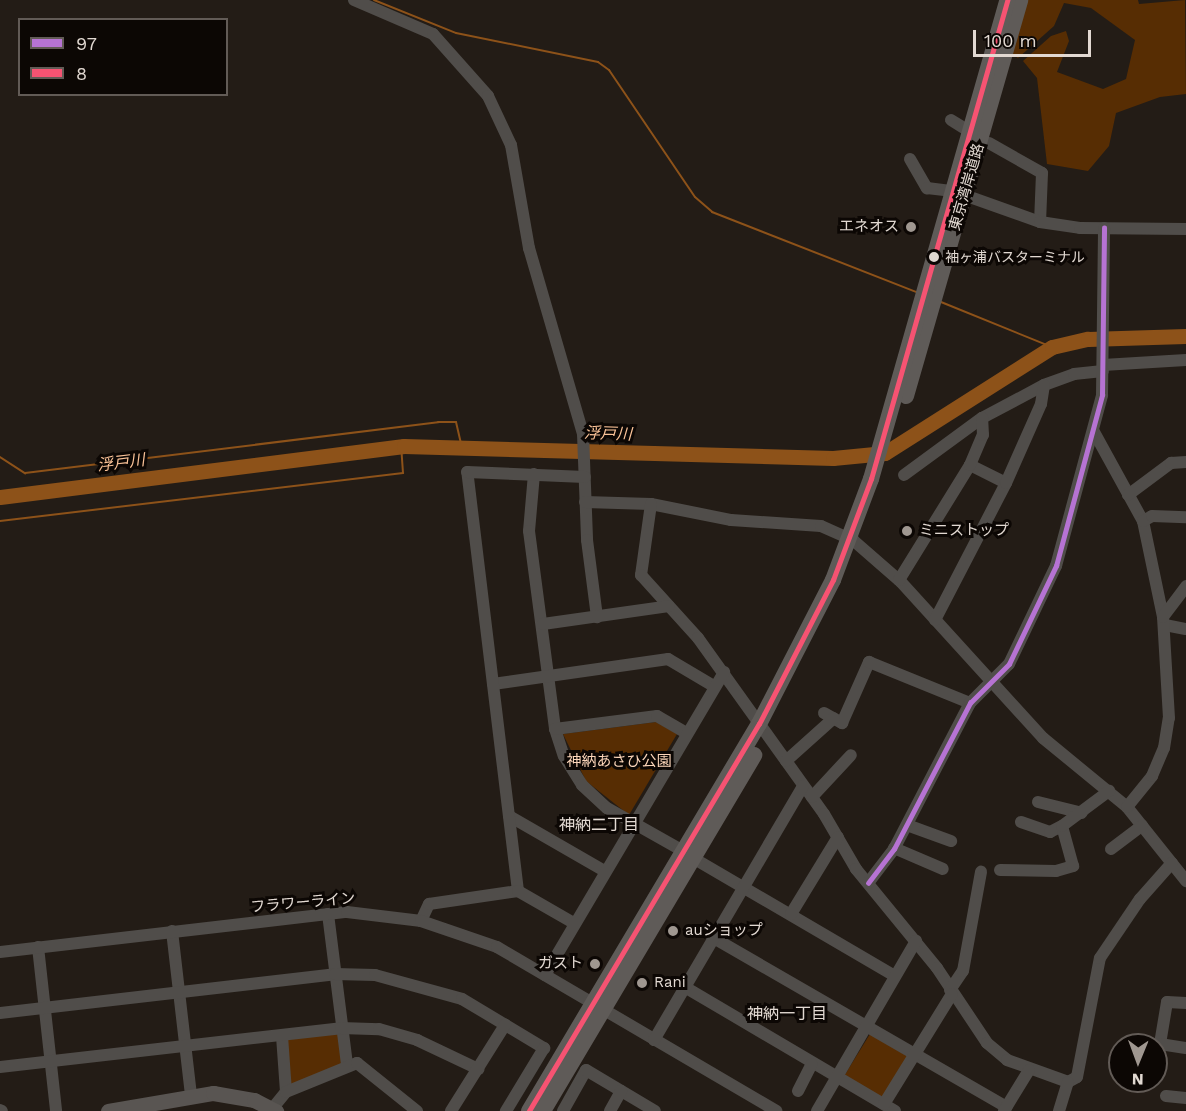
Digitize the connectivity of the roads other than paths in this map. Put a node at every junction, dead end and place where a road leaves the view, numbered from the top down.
1 (354, 0) edge
2 (1007, 0) edge
3 (1020, 0) edge
4 (951, 120) dead end
5 (964, 128) dead end
6 (989, 143) dead end
7 (910, 159) dead end
8 (959, 193) junction
9 (1040, 222) junction
10 (1104, 228) junction
11 (1186, 229) edge
12 (1186, 360) edge
13 (1103, 368) junction
14 (1044, 385) junction
15 (982, 418) junction
16 (1094, 432) junction
17 (1186, 462) edge
18 (970, 465) junction
19 (534, 474) junction
20 (584, 474) junction
21 (904, 475) dead end
22 (1006, 483) junction
23 (1128, 495) junction
24 (585, 502) junction
25 (651, 504) junction
26 (1186, 517) edge
27 (1143, 520) junction
28 (854, 541) junction
29 (899, 580) junction
30 (1186, 586) edge
31 (669, 606) junction
32 (597, 617) junction
33 (935, 620) junction
34 (1164, 621) junction
35 (543, 624) junction
36 (1186, 629) edge
37 (724, 672) junction
38 (548, 678) junction
39 (990, 683) junction
40 (493, 684) junction
41 (712, 685) junction
42 (970, 703) junction
43 (555, 729) junction
44 (763, 729) junction
45 (685, 732) junction
46 (851, 755) dead end
47 (786, 761) junction
48 (803, 786) junction
49 (1109, 791) junction
50 (812, 797) junction
51 (1038, 802) dead end
52 (1127, 807) junction
53 (1082, 813) junction
54 (509, 816) junction
55 (1021, 822) dead end
56 (631, 823) junction
57 (907, 825) junction
58 (1062, 826) junction
59 (1142, 826) junction
60 (838, 837) junction
61 (951, 841) dead end
62 (894, 848) junction
63 (1111, 849) dead end
64 (688, 854) junction
65 (1172, 863) junction
66 (943, 869) dead end
67 (603, 870) junction
68 (1000, 870) dead end
69 (981, 872) dead end
70 (1186, 881) edge
71 (868, 883) junction
72 (743, 886) junction
73 (518, 891) junction
74 (328, 914) junction
75 (791, 914) junction
76 (421, 921) junction
77 (572, 922) junction
78 (172, 932) junction
79 (712, 937) junction
80 (916, 941) junction
81 (38, 948) junction
82 (0, 952) edge
83 (335, 974) junction
84 (545, 975) junction
85 (895, 976) junction
86 (683, 986) junction
87 (179, 992) junction
88 (951, 992) junction
89 (1186, 1003) edge
90 (597, 1007) junction
91 (45, 1008) junction
92 (0, 1013) edge
93 (505, 1025) junction
94 (866, 1027) junction
95 (341, 1028) junction
96 (282, 1036) junction
97 (654, 1040) junction
98 (186, 1046) junction
99 (1186, 1048) edge
100 (915, 1056) junction
101 (50, 1062) junction
102 (812, 1064) junction
103 (347, 1065) junction
104 (0, 1067) edge
105 (478, 1068) junction
106 (1029, 1070) junction
107 (836, 1079) junction
108 (1068, 1082) junction
109 (621, 1091) junction
110 (798, 1091) dead end
111 (286, 1092) junction
112 (191, 1094) junction
113 (1166, 1096) dead end
114 (1186, 1098) edge
115 (158, 1106) edge
116 (890, 1108) edge
117 (1005, 1109) edge
118 (274, 1110) edge
119 (56, 1111) edge
120 (108, 1111) edge
121 (417, 1111) edge
122 (451, 1111) edge
123 (506, 1111) edge
124 (529, 1111) edge
125 (543, 1111) edge
126 (563, 1111) edge
127 (610, 1111) edge
128 (655, 1111) edge
129 (776, 1111) edge
130 (817, 1111) edge
131 (1059, 1111) edge

1 - 20 street
2 - 8 highway, 東京湾岸道路
3 - 8 highway, 東京湾岸道路
4 - 5 street
6 - 9 street
7 - 8 street
8 - 9 street
8 - 28 highway, 東京湾岸道路
9 - 10 street
10 - 11 street
10 - 13 street
12 - 13 street
13 - 14 street
13 - 16 street
14 - 15 street
14 - 22 street
15 - 18 street
15 - 21 street
16 - 23 street
16 - 39 street
17 - 23 street
18 - 22 street
18 - 29 street
19 - 20 street
19 - 35 street
19 - 40 street
20 - 24 street
22 - 33 street
23 - 27 street
24 - 25 street
24 - 32 street
25 - 28 street
25 - 31 street
26 - 27 street
27 - 34 street
28 - 29 street
28 - 44 highway, 東京湾岸道路
29 - 33 street
30 - 34 street
31 - 32 street
31 - 37 street
32 - 35 street
33 - 39 street
34 - 36 street
34 - 52 street
35 - 38 street
37 - 41 street
37 - 44 street
38 - 40 street
38 - 41 street
38 - 43 street
39 - 42 street
39 - 49 street
40 - 54 street
41 - 45 street
42 - 47 street
42 - 57 street
43 - 45 street
43 - 56 street
44 - 47 street
44 - 64 highway, 東京湾岸道路
45 - 56 street
46 - 50 street
47 - 48 street
48 - 50 street
48 - 72 street
49 - 52 street
49 - 53 street
50 - 60 street
51 - 53 street
52 - 59 street
53 - 58 street
54 - 67 street
54 - 73 street
55 - 58 street
56 - 64 street
56 - 67 street
57 - 61 street
57 - 62 street
58 - 68 street
59 - 63 street
59 - 65 street
60 - 71 street
60 - 75 street
62 - 66 street
62 - 71 street
64 - 72 street
64 - 90 highway, 東京湾岸道路
65 - 70 street
65 - 108 street
67 - 77 street
69 - 88 street
71 - 80 street
72 - 75 street
72 - 79 street
73 - 76 street
73 - 77 street
74 - 76 street, フラワーライン
74 - 78 street, フラワーライン
74 - 83 street
75 - 85 street
76 - 84 street, フラワーライン
77 - 84 street
78 - 81 street, フラワーライン
78 - 87 street
79 - 86 street
79 - 94 street
80 - 85 street
80 - 88 street
81 - 82 street, フラワーライン
81 - 91 street
83 - 87 street
83 - 93 street
83 - 95 street
84 - 90 street, フラワーライン
85 - 94 street
86 - 97 street
86 - 102 street
87 - 91 street
87 - 98 street
88 - 100 street
88 - 106 street
89 - 99 street
90 - 97 street, フラワーライン
90 - 124 highway, 東京湾岸道路
90 - 125 highway, 東京湾岸道路
91 - 92 street
91 - 101 street
93 - 105 street
93 - 123 street
94 - 100 street
94 - 107 street
95 - 96 street
95 - 103 street
95 - 105 street
96 - 98 street
96 - 111 street
97 - 129 street, フラワーライン
98 - 101 street
98 - 112 street
100 - 116 street
100 - 117 street
101 - 104 street
101 - 119 street
102 - 107 street
102 - 110 street
103 - 111 street
103 - 121 street
105 - 122 street
106 - 108 street
106 - 117 street
107 - 116 street
107 - 130 street
108 - 131 street
109 - 126 street
109 - 127 street
109 - 128 street
111 - 118 street
112 - 115 main road
112 - 118 main road
113 - 114 street
115 - 120 main road

